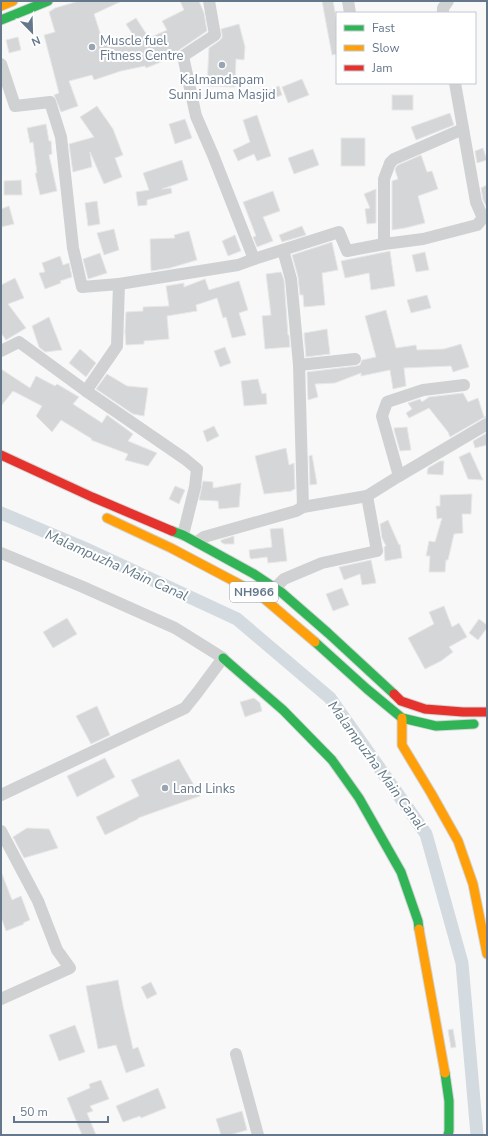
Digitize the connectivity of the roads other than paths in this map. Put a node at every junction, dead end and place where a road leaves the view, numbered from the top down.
1 (13, 1) edge
2 (48, 1) edge
3 (209, 1) edge
4 (348, 1) edge
5 (448, 1) edge
6 (1, 6) edge
7 (350, 12) edge
8 (443, 12) edge
9 (1, 20) edge
10 (1, 64) edge
11 (455, 84) edge
12 (463, 129) junction
13 (485, 217) edge
14 (384, 244) junction
15 (283, 250) junction
16 (254, 259) junction
17 (119, 284) junction
18 (1, 351) edge
19 (355, 359) dead end
20 (299, 365) junction
21 (464, 385) dead end
22 (86, 391) junction
23 (487, 424) edge
24 (1, 455) edge
25 (398, 476) junction
26 (367, 496) junction
27 (303, 507) junction
28 (100, 515) dead end
29 (183, 535) junction
30 (197, 542) junction
31 (1, 553) edge
32 (275, 588) junction
33 (223, 658) junction
34 (407, 703) junction
35 (487, 712) edge
36 (402, 718) junction
37 (480, 724) dead end
38 (1, 795) edge
39 (1, 831) edge
40 (487, 954) edge
41 (1, 999) edge
42 (236, 1054) dead end
43 (258, 1135) edge
44 (448, 1135) edge

1 - 6 main road
2 - 9 main road
3 - 16 street
4 - 7 street
5 - 8 street
10 - 17 street
11 - 12 street
12 - 13 street
12 - 14 street
13 - 14 street
14 - 15 street
15 - 16 street
15 - 20 street
16 - 17 street
17 - 22 street
18 - 22 street
19 - 20 street
20 - 27 street
21 - 25 street
22 - 29 street
23 - 25 street
24 - 29 main road, NH966
25 - 26 street
26 - 27 street
26 - 32 street
27 - 30 street
28 - 36 main road, NH966
29 - 30 main road, NH966
30 - 32 main road, NH966
31 - 33 street
32 - 34 main road, NH966
33 - 38 street
33 - 44 main road
34 - 35 main road, NH966
34 - 36 street
36 - 37 main road, NH966
36 - 40 main road
39 - 41 street
42 - 43 street

